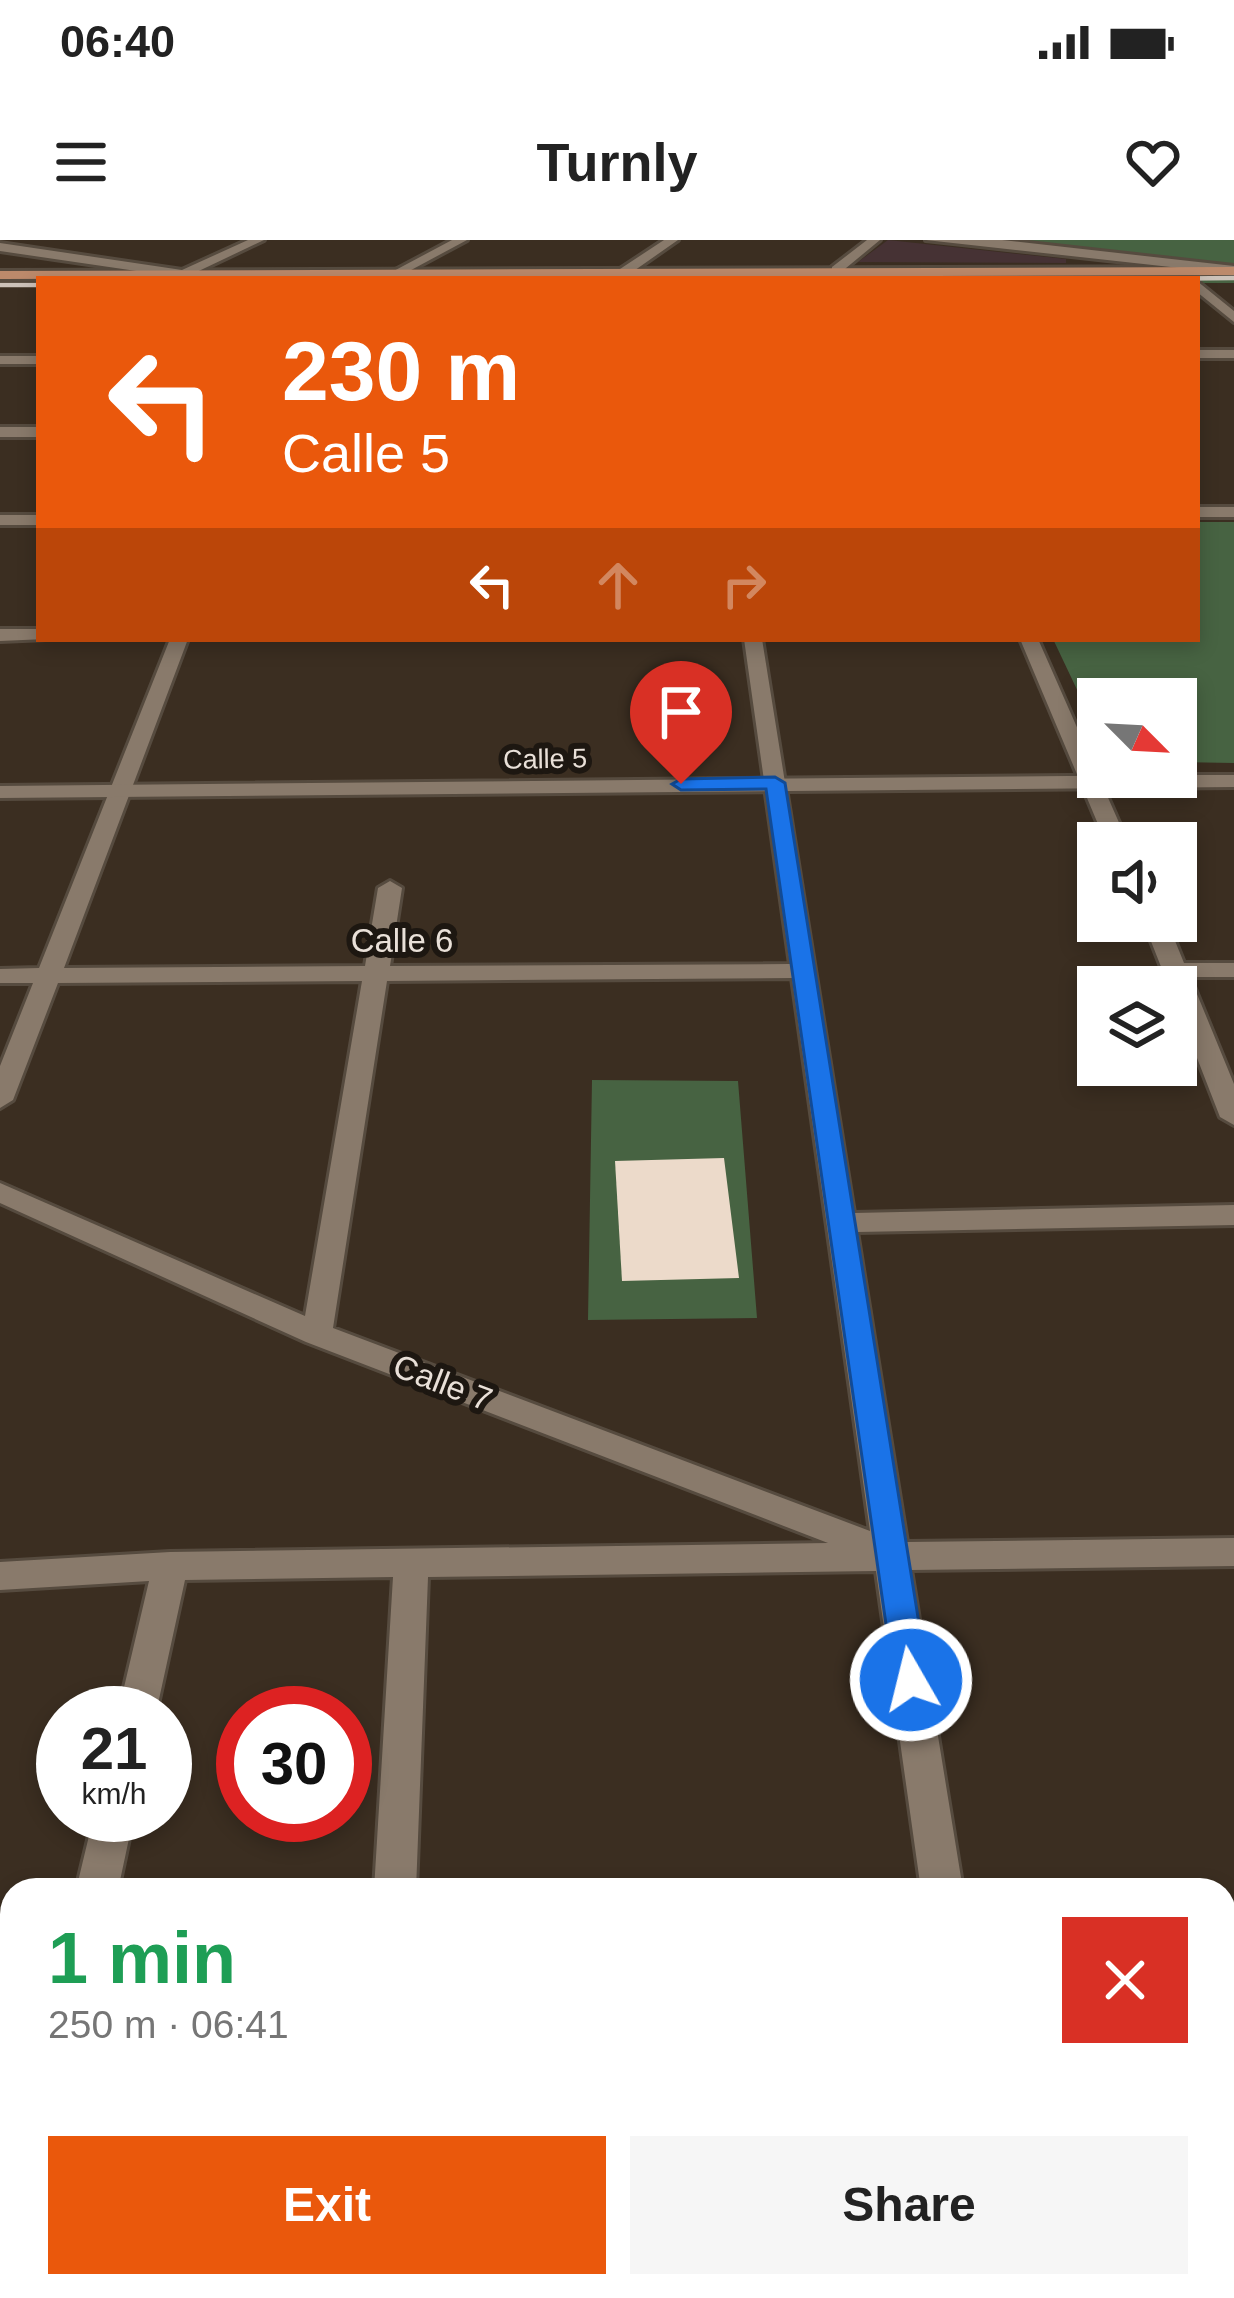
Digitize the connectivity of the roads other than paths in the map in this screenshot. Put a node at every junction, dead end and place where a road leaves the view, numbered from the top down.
1 (55, 240) edge
2 (258, 240) edge
3 (461, 240) edge
4 (673, 240) edge
5 (874, 240) edge
6 (932, 240) edge
7 (971, 240) edge
8 (0, 247) edge
9 (28, 251) junction
10 (836, 271) junction
11 (1234, 271) edge
12 (624, 272) junction
13 (396, 273) junction
14 (184, 274) junction
15 (0, 275) edge
16 (1185, 275) edge
17 (1200, 288) edge
18 (1200, 289) edge
19 (1234, 289) edge
20 (1234, 318) edge
21 (1200, 354) edge
22 (1234, 354) edge
23 (0, 360) edge
24 (32, 360) edge
25 (0, 432) edge
26 (36, 432) edge
27 (1200, 512) edge
28 (1234, 512) edge
29 (0, 520) edge
30 (36, 520) edge
31 (0, 635) edge
32 (36, 635) edge
33 (178, 642) edge
34 (754, 642) edge
35 (1029, 642) edge
36 (1077, 758) edge
37 (1197, 781) edge
38 (1234, 781) edge
39 (1077, 782) edge
40 (775, 783) junction
41 (118, 791) junction
42 (0, 792) edge
43 (390, 888) dead end
44 (804, 970) junction
45 (1197, 970) edge
46 (1234, 970) edge
47 (377, 973) junction
48 (50, 975) junction
49 (0, 976) edge
50 (1197, 1020) edge
51 (0, 1100) edge
52 (1234, 1117) edge
53 (0, 1192) edge
54 (1234, 1215) edge
55 (843, 1223) junction
56 (317, 1334) junction
57 (1234, 1552) edge
58 (893, 1554) junction
59 (411, 1562) junction
60 (170, 1566) junction
61 (0, 1576) edge
62 (143, 1686) edge
63 (108, 1842) edge
64 (100, 1878) edge
65 (396, 1878) edge
66 (940, 1878) edge

1 - 9 street
2 - 14 street
3 - 13 street
4 - 12 street
5 - 10 street
6 - 16 street
7 - 11 street
8 - 9 street
9 - 14 street
10 - 12 main road
10 - 16 main road
11 - 16 main road
12 - 13 main road
13 - 14 main road
14 - 15 main road
17 - 19 main road
18 - 20 street
21 - 22 street
23 - 24 street
25 - 26 street
27 - 28 street
29 - 30 street
31 - 32 street
33 - 41 street
34 - 40 street
35 - 36 street
37 - 38 street, Calle 5
39 - 40 street, Calle 5
40 - 41 street, Calle 5
40 - 44 street
41 - 42 street, Calle 5
41 - 48 street
43 - 47 street
44 - 47 street, Calle 6
44 - 55 street
45 - 46 street
47 - 48 street, Calle 6
47 - 56 street
48 - 49 street, Calle 6
48 - 51 street
50 - 52 street
53 - 56 street, Calle 7
54 - 55 street
55 - 58 street
56 - 58 street, Calle 7
57 - 58 street
58 - 59 street
58 - 66 street
59 - 60 street
59 - 65 street
60 - 61 street
60 - 62 street
63 - 64 street

